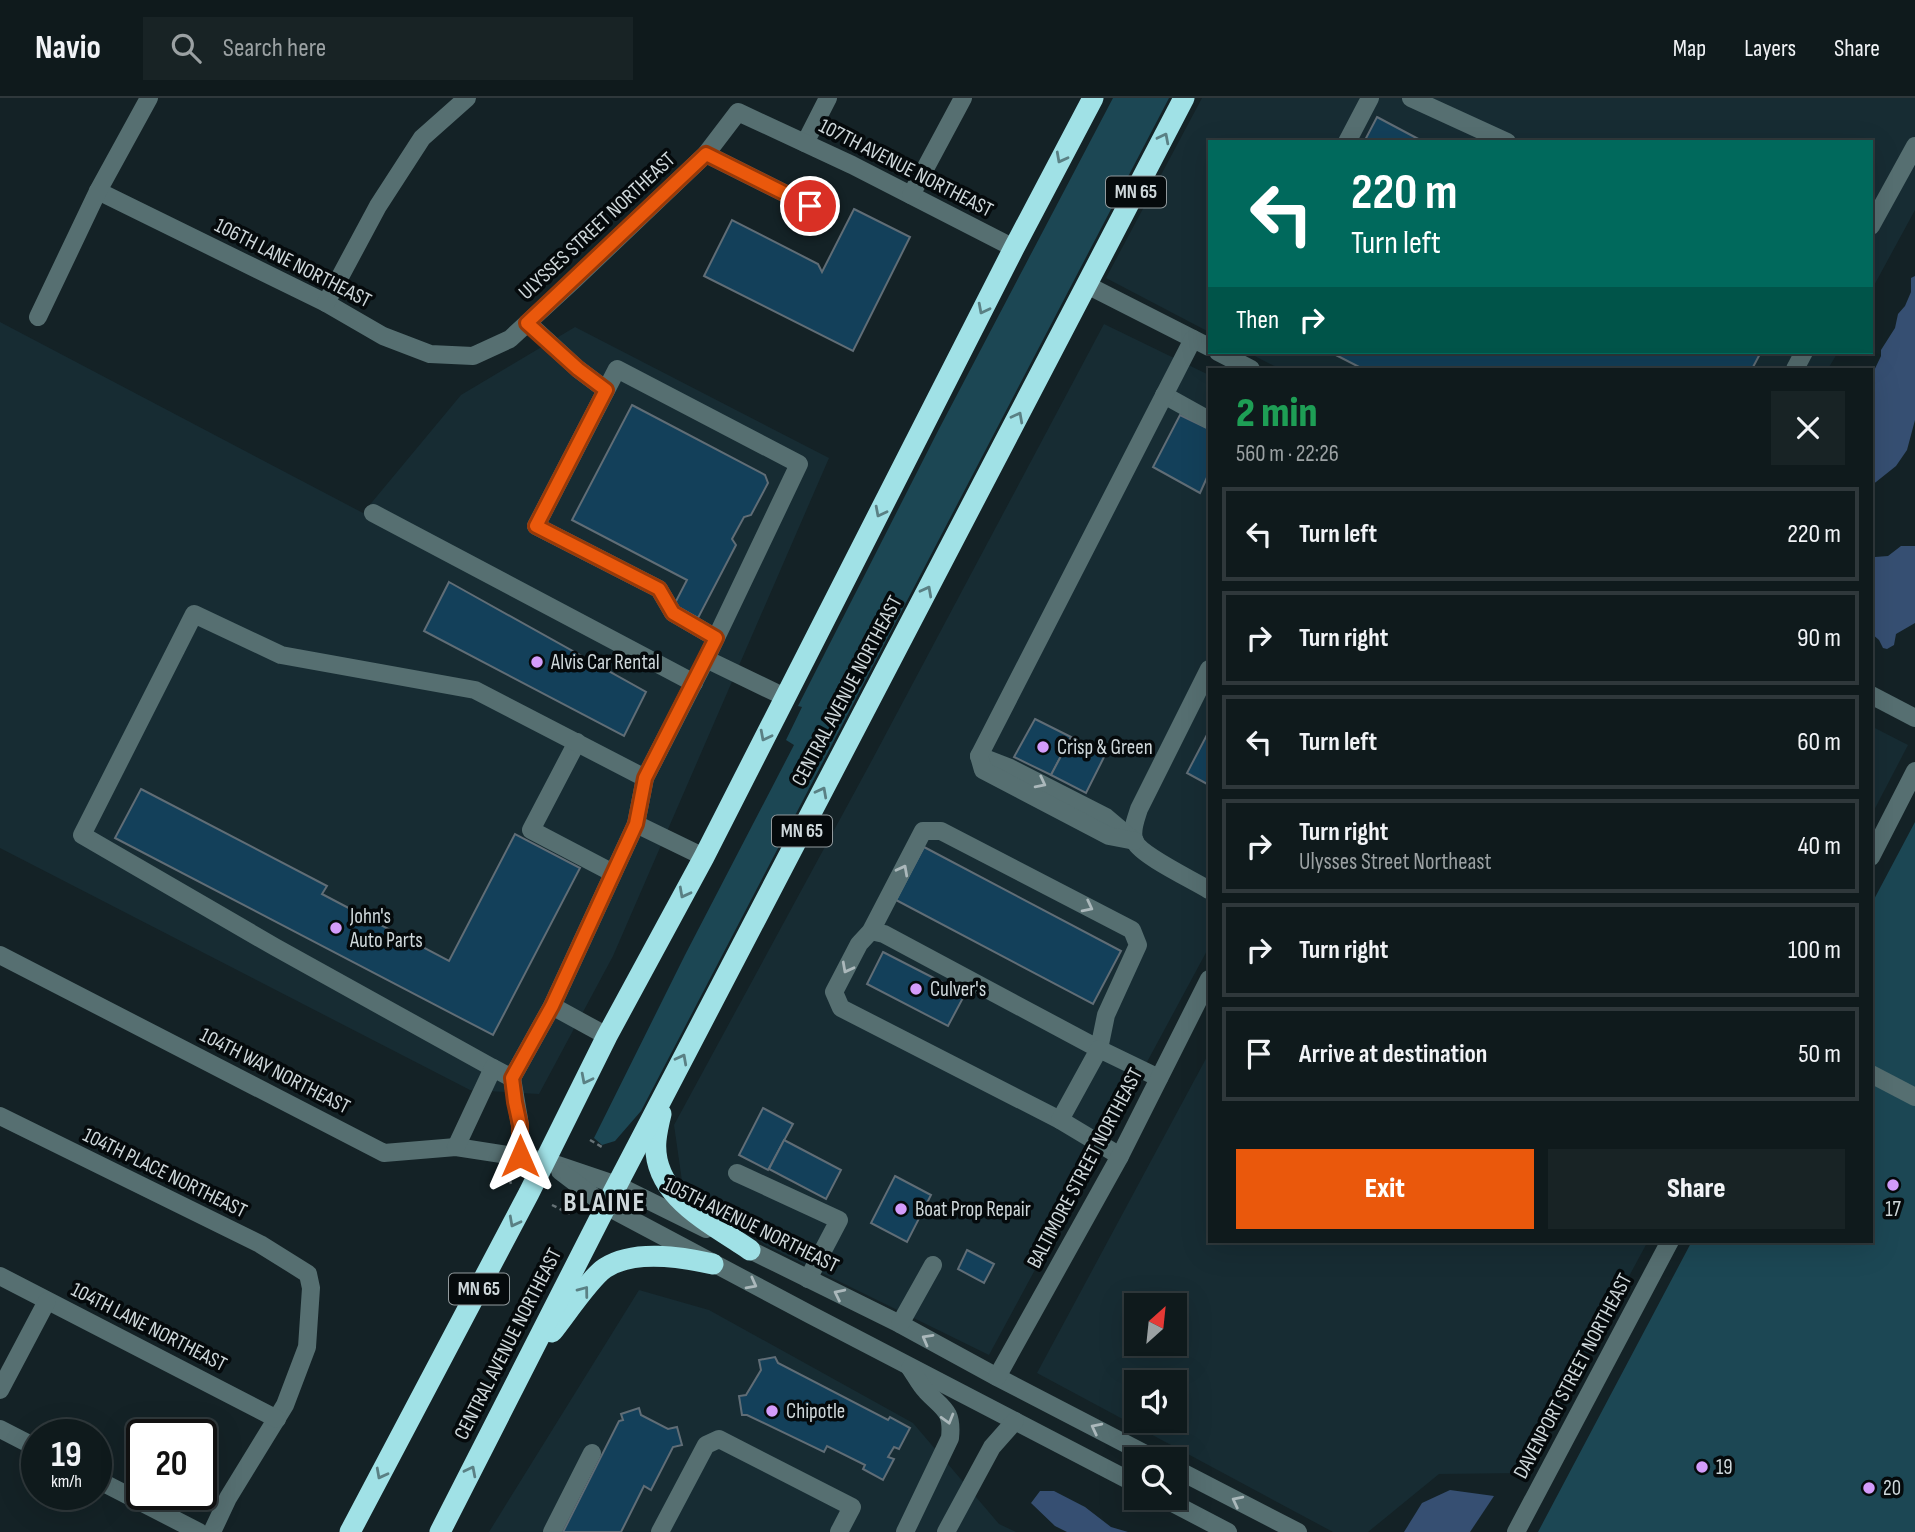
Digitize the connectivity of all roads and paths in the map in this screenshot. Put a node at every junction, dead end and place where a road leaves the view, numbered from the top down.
1 (149, 98) edge
2 (467, 98) edge
3 (828, 98) edge
4 (963, 98) edge
5 (1093, 98) edge
6 (1184, 98) edge
7 (1370, 98) edge
8 (1410, 98) edge
9 (738, 112) joint
10 (1348, 140) edge
11 (1503, 140) edge
12 (805, 143) junction
13 (1915, 146) edge
14 (706, 154) junction
15 (98, 191) junction
16 (911, 195) junction
17 (810, 206) dead end
18 (1873, 222) edge
19 (1014, 248) junction
20 (1087, 285) junction
21 (326, 303) junction
22 (38, 317) dead end
23 (527, 323) junction
24 (1193, 339) junction
25 (1208, 347) edge
26 (1229, 354) edge
27 (473, 356) joint
28 (1250, 368) edge
29 (606, 390) junction
30 (1164, 395) junction
31 (1208, 419) edge
32 (373, 513) dead end
33 (716, 638) junction
34 (706, 659) junction
35 (1208, 670) edge
36 (694, 682) junction
37 (1873, 696) edge
38 (785, 697) junction
39 (1915, 718) edge
40 (577, 742) junction
41 (1915, 771) edge
42 (645, 778) junction
43 (636, 824) junction
44 (1135, 841) junction
45 (1873, 853) edge
46 (704, 857) junction
47 (613, 873) junction
48 (1208, 889) edge
49 (871, 930) junction
50 (0, 955) edge
51 (1208, 981) edge
52 (552, 1006) junction
53 (607, 1037) junction
54 (1099, 1049) junction
55 (493, 1068) junction
56 (1873, 1075) edge
57 (512, 1078) junction
58 (1159, 1078) junction
59 (665, 1092) junction
60 (1915, 1097) edge
61 (0, 1116) edge
62 (1060, 1120) junction
63 (590, 1140) dead end
64 (456, 1147) junction
65 (602, 1147) dead end
66 (520, 1156) junction
67 (1119, 1156) junction
68 (545, 1161) junction
69 (737, 1173) dead end
70 (617, 1185) junction
71 (552, 1205) dead end
72 (606, 1206) junction
73 (570, 1214) dead end
74 (1669, 1243) edge
75 (750, 1250) junction
76 (713, 1264) junction
77 (933, 1265) dead end
78 (0, 1276) edge
79 (808, 1279) junction
80 (47, 1301) junction
81 (900, 1324) junction
82 (527, 1363) junction
83 (909, 1365) junction
84 (997, 1377) junction
85 (0, 1390) edge
86 (277, 1419) junction
87 (1015, 1421) junction
88 (0, 1429) edge
89 (21, 1440) edge
90 (1132, 1447) edge
91 (592, 1453) dead end
92 (1187, 1475) edge
93 (1124, 1478) edge
94 (112, 1487) edge
95 (1186, 1510) edge
96 (199, 1532) edge
97 (212, 1532) edge
98 (350, 1532) edge
99 (440, 1532) edge
100 (552, 1532) edge
101 (660, 1532) edge
102 (839, 1532) edge
103 (905, 1532) edge
104 (946, 1532) edge
105 (1228, 1532) edge
106 (1298, 1532) edge
107 (1516, 1532) edge

1 - 15 street
2 - 21 street
3 - 12 street
4 - 16 street
5 -> 19 highway, MN 65
20 -> 6 highway, CENTRAL AVENUE NORTHEAST / MN 65
7 - 10 street
8 - 11 street
9 - 12 street, 107TH AVENUE NORTHEAST
9 - 14 street, ULYSSES STREET NORTHEAST
12 - 16 street, 107TH AVENUE NORTHEAST
13 - 18 street
14 - 17 street
14 - 23 street, ULYSSES STREET NORTHEAST
15 - 21 street, 106TH LANE NORTHEAST
15 - 22 street
16 - 19 street, 107TH AVENUE NORTHEAST
19 -> 38 highway, MN 65
20 - 24 street
59 -> 20 highway, CENTRAL AVENUE NORTHEAST / MN 65
21 - 27 street, 106TH LANE NORTHEAST
23 - 27 street, ULYSSES STREET NORTHEAST
23 - 29 street
24 - 25 street
24 - 30 street
26 - 28 street
29 - 33 street
29 - 33 street
30 - 31 street
30 - 44 street
32 - 36 street
33 - 34 street
34 - 36 street
34 - 38 street
35 - 44 street
36 - 42 street
37 - 39 street
38 -> 46 highway, MN 65
40 - 42 street
40 - 47 street
40 - 55 street
41 - 45 street
42 - 43 street
43 - 46 street
43 - 47 street
44 - 48 street
46 -> 53 highway, MN 65
47 - 52 street
49 - 54 street
49 -> 54 street
49 -> 62 street
50 - 64 street, 104TH WAY NORTHEAST
51 - 58 street, BALTIMORE STREET NORTHEAST
52 - 53 street
52 - 57 street
53 -> 68 highway, MN 65
54 - 58 street
54 - 62 street
55 - 57 street
55 - 64 street
56 - 60 street
57 - 66 street
58 - 67 street, BALTIMORE STREET NORTHEAST
59 - 70 highway, CENTRAL AVENUE NORTHEAST / MN 65
59 - 75 highway
61 - 86 street, 104TH PLACE NORTHEAST
62 - 67 street
63 - 65 path
64 - 66 street, 104TH WAY NORTHEAST
66 - 68 street, 104TH WAY NORTHEAST
67 - 84 street, BALTIMORE STREET NORTHEAST
68 - 70 street, 105TH AVENUE NORTHEAST
68 - 72 street
68 -> 98 highway, MN 65
69 - 79 street
70 - 72 highway, CENTRAL AVENUE NORTHEAST / MN 65
70 - 75 street, 105TH AVENUE NORTHEAST
71 - 73 path
72 - 76 street
72 - 82 highway, CENTRAL AVENUE NORTHEAST / MN 65
74 - 107 street, DAVENPORT STREET NORTHEAST
75 - 79 street, 105TH AVENUE NORTHEAST
82 -> 76 highway
76 -> 83 street
77 - 81 street
78 - 80 street, 104TH LANE NORTHEAST
81 -> 79 street, 105TH AVENUE NORTHEAST
80 - 85 street
80 - 86 street, 104TH LANE NORTHEAST
84 -> 81 street, 105TH AVENUE NORTHEAST
99 -> 82 highway, CENTRAL AVENUE NORTHEAST / MN 65
83 - 87 street
83 -> 103 street
90 -> 84 street, 105TH AVENUE NORTHEAST
86 - 97 street
87 - 93 street
87 - 104 street
88 - 89 street
91 - 100 street
106 -> 92 street
94 - 96 street
95 - 105 street
101 - 102 street

